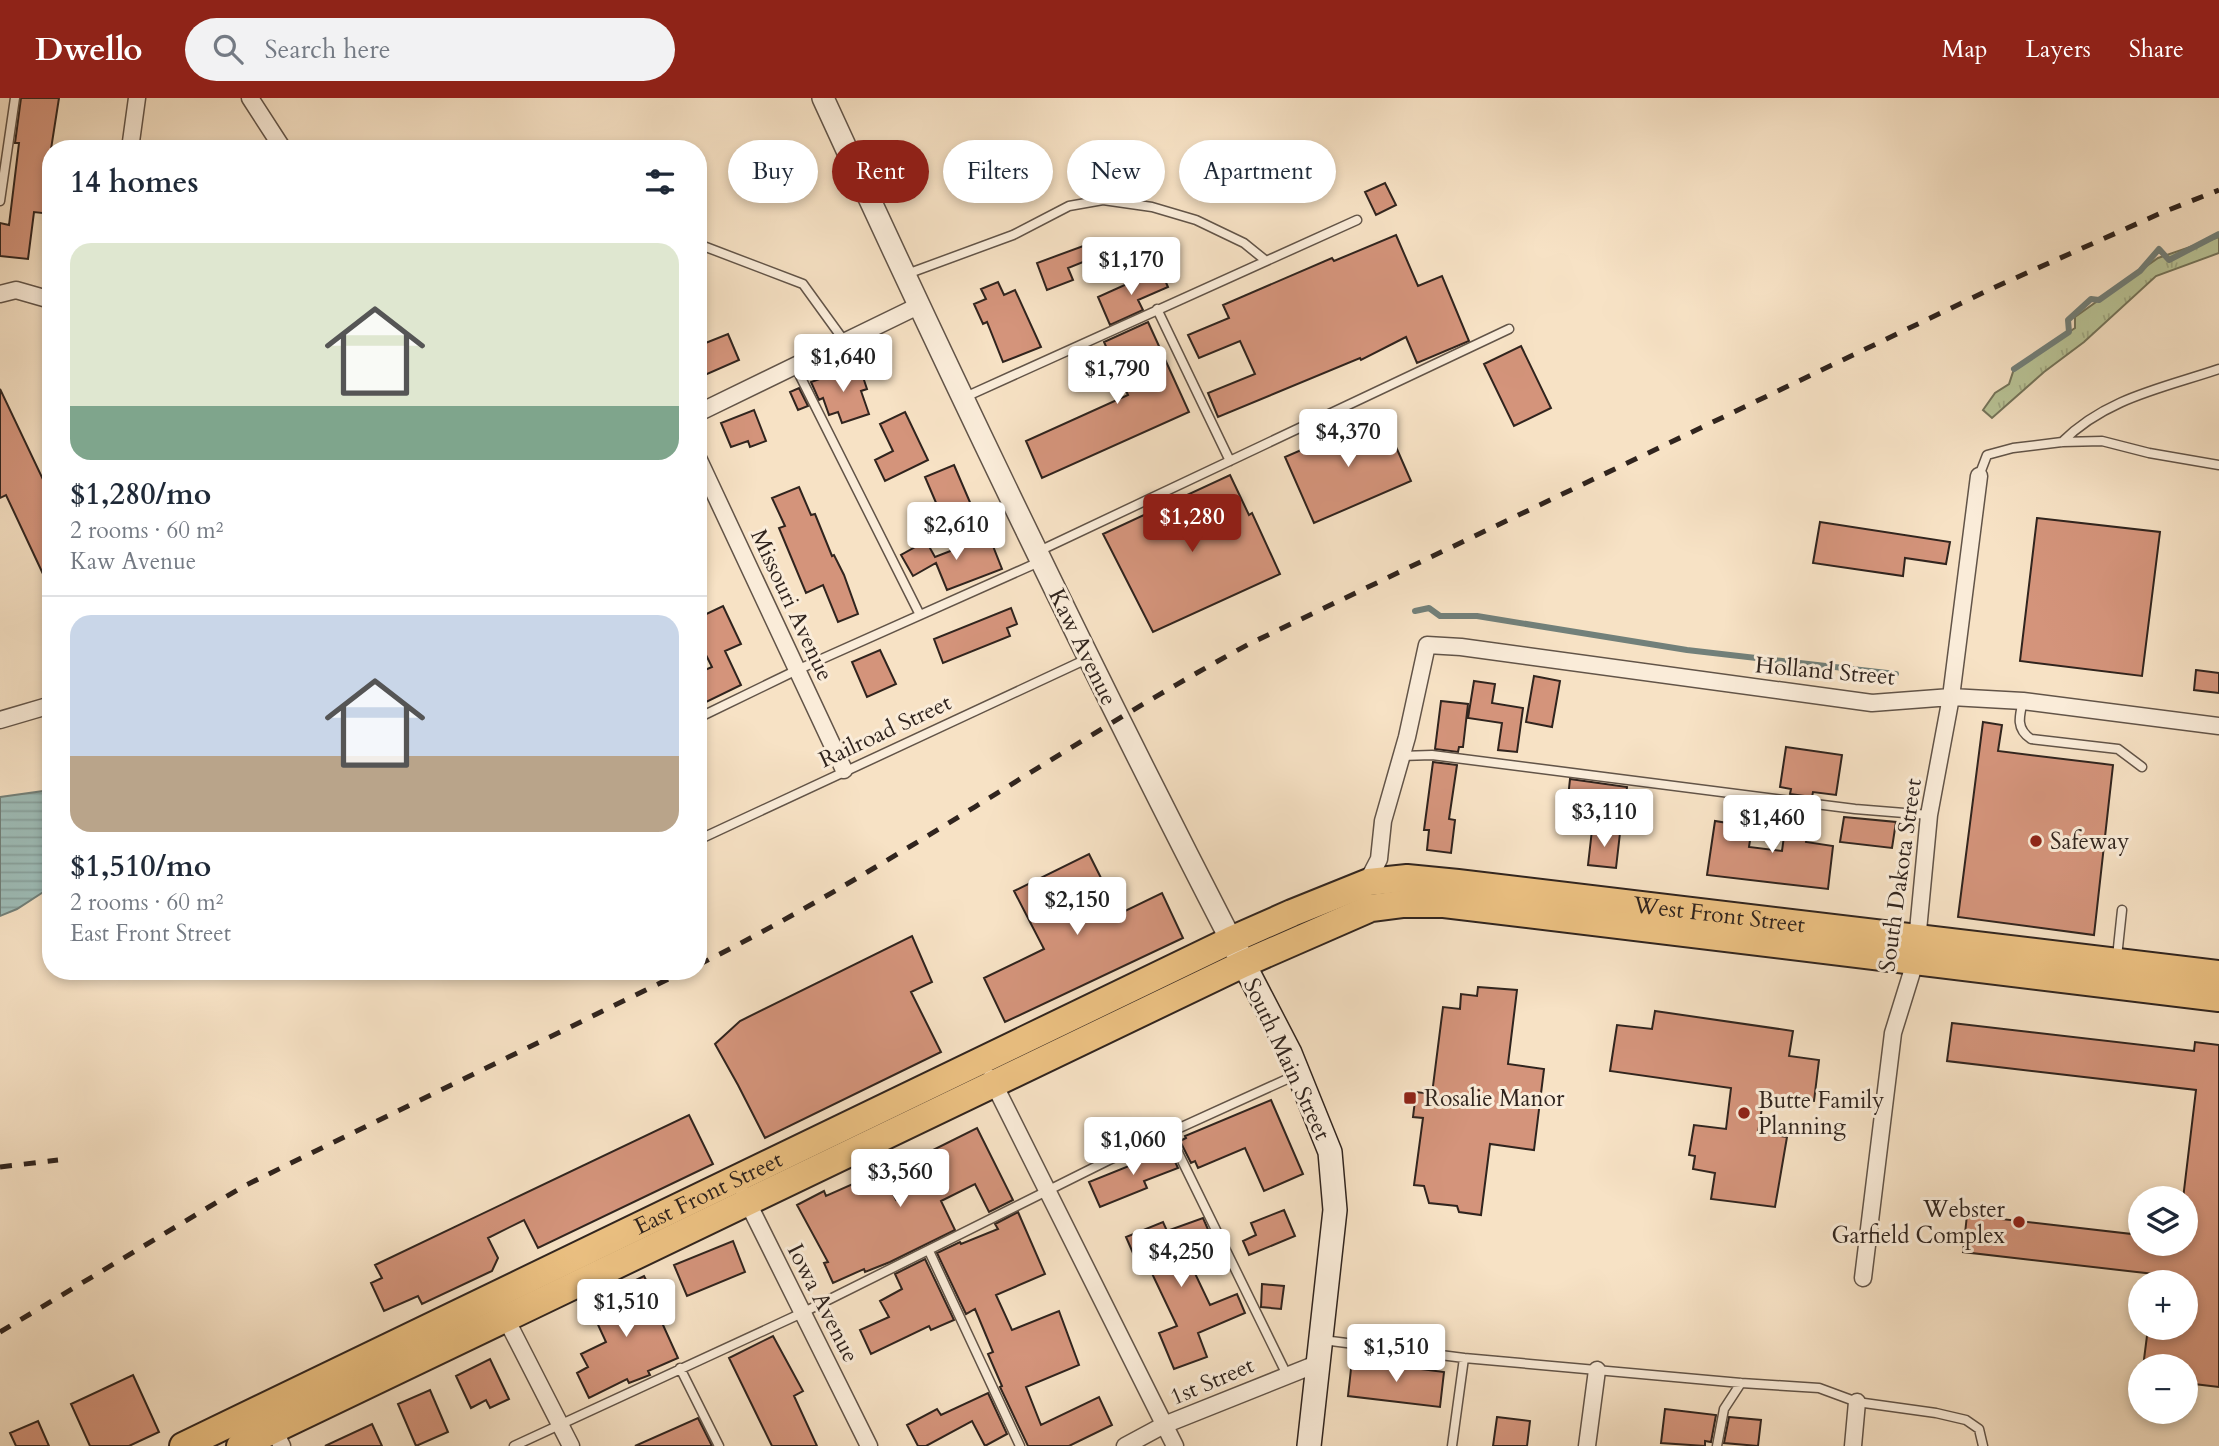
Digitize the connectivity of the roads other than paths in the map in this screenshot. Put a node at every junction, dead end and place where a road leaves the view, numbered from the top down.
1 (15, 98) edge
2 (137, 98) edge
3 (250, 98) edge
4 (823, 98) edge
5 (131, 140) edge
6 (277, 140) edge
7 (0, 201) edge
8 (1357, 220) dead end
9 (707, 247) edge
10 (1265, 260) junction
11 (904, 275) junction
12 (0, 294) edge
13 (42, 297) edge
14 (918, 306) junction
15 (1157, 309) junction
16 (1509, 329) dead end
17 (845, 342) junction
18 (795, 366) junction
19 (2219, 369) edge
20 (963, 398) junction
21 (707, 409) edge
22 (2062, 442) junction
23 (1230, 461) junction
24 (2219, 465) edge
25 (707, 477) edge
26 (1979, 477) joint
27 (1040, 556) junction
28 (920, 615) junction
29 (1088, 658) junction
30 (797, 670) junction
31 (1951, 697) junction
32 (2023, 701) junction
33 (42, 708) edge
34 (707, 714) edge
35 (0, 720) edge
36 (2219, 726) edge
37 (1401, 756) junction
38 (2142, 767) dead end
39 (844, 770) junction
40 (1929, 815) junction
41 (707, 836) edge
42 (1368, 896) junction
43 (2122, 910) dead end
44 (1231, 940) junction
45 (1915, 950) junction
46 (1243, 964) junction
47 (2115, 973) junction
48 (2219, 974) edge
49 (2219, 998) edge
50 (988, 1072) junction
51 (1298, 1074) junction
52 (1169, 1134) junction
53 (742, 1191) junction
54 (1048, 1191) junction
55 (929, 1251) junction
56 (1863, 1278) dead end
57 (501, 1307) junction
58 (802, 1313) junction
59 (1321, 1340) junction
60 (1464, 1358) junction
61 (1319, 1363) junction
62 (680, 1368) junction
63 (1597, 1370) junction
64 (1287, 1375) junction
65 (1741, 1383) junction
66 (1857, 1402) junction
67 (561, 1424) junction
68 (1164, 1425) junction
69 (273, 1428) edge
70 (183, 1446) edge
71 (240, 1446) edge
72 (514, 1446) edge
73 (571, 1446) edge
74 (719, 1446) edge
75 (869, 1446) edge
76 (1020, 1446) edge
77 (1125, 1446) edge
78 (1175, 1446) edge
79 (1309, 1446) edge
80 (1452, 1446) edge
81 (1587, 1446) edge
82 (1717, 1446) edge
83 (1853, 1446) edge
84 (1983, 1446) edge

1 - 7 lane
2 - 5 street
3 - 6 street
4 - 11 street, Kaw Avenue
8 - 10 lane
9 - 17 lane
10 - 11 lane
10 - 15 lane
11 - 14 street, Kaw Avenue
12 - 13 street
14 - 17 street
14 - 20 street, Kaw Avenue
15 - 20 lane
15 - 23 lane
16 - 23 lane
17 - 18 street
18 - 21 street
18 - 28 lane
19 - 22 lane
20 - 27 street, Kaw Avenue
22 - 24 lane
22 - 26 lane
23 - 27 lane
25 - 30 street, Missouri Avenue
26 - 31 street, South Dakota Street
27 - 28 lane
27 - 29 street, Kaw Avenue
28 - 30 lane
29 - 39 lane, Railroad Street
29 - 44 street, Kaw Avenue
30 - 34 lane
30 - 39 street, Missouri Avenue
31 - 32 street, Holland Street
31 - 37 street, Holland Street
31 - 40 street, South Dakota Street
32 - 36 street, Holland Street
32 - 38 lane
33 - 35 street
37 - 40 lane
37 - 42 street
39 - 41 lane, Railroad Street
40 - 45 street, South Dakota Street
42 - 44 main road, West Front Street
42 - 45 main road, West Front Street
42 - 46 main road, West Front Street
43 - 47 lane
44 - 46 main road, Kaw Avenue
44 - 50 main road, East Front Street
45 - 47 main road, West Front Street
45 - 56 street, South Dakota Street
46 - 50 main road, East Front Street
46 - 51 main road, South Main Street
47 - 48 main road, West Front Street
47 - 49 main road, West Front Street
50 - 53 main road, East Front Street
50 - 54 street
51 - 52 lane
51 - 59 main road, South Main Street
52 - 54 lane
52 - 64 lane
53 - 57 main road, East Front Street
53 - 58 street, Iowa Avenue
54 - 55 lane
54 - 68 street
55 - 58 lane
55 - 76 lane
57 - 67 street
57 - 69 main road, East Front Street
58 - 62 lane
58 - 75 street, Iowa Avenue
59 - 60 lane
59 - 61 main road, South Main Street
60 - 63 lane
60 - 80 lane
61 - 64 street, 1st Street
61 - 79 main road, South Main Street
62 - 67 lane
62 - 74 lane
63 - 65 lane
63 - 81 street
64 - 68 street, 1st Street
65 - 66 lane
65 - 82 lane
66 - 83 street
66 - 84 lane
67 - 72 lane
67 - 73 street
68 - 77 street, 1st Street
68 - 78 street
69 - 70 main road, East Front Street
69 - 71 main road, East Front Street

